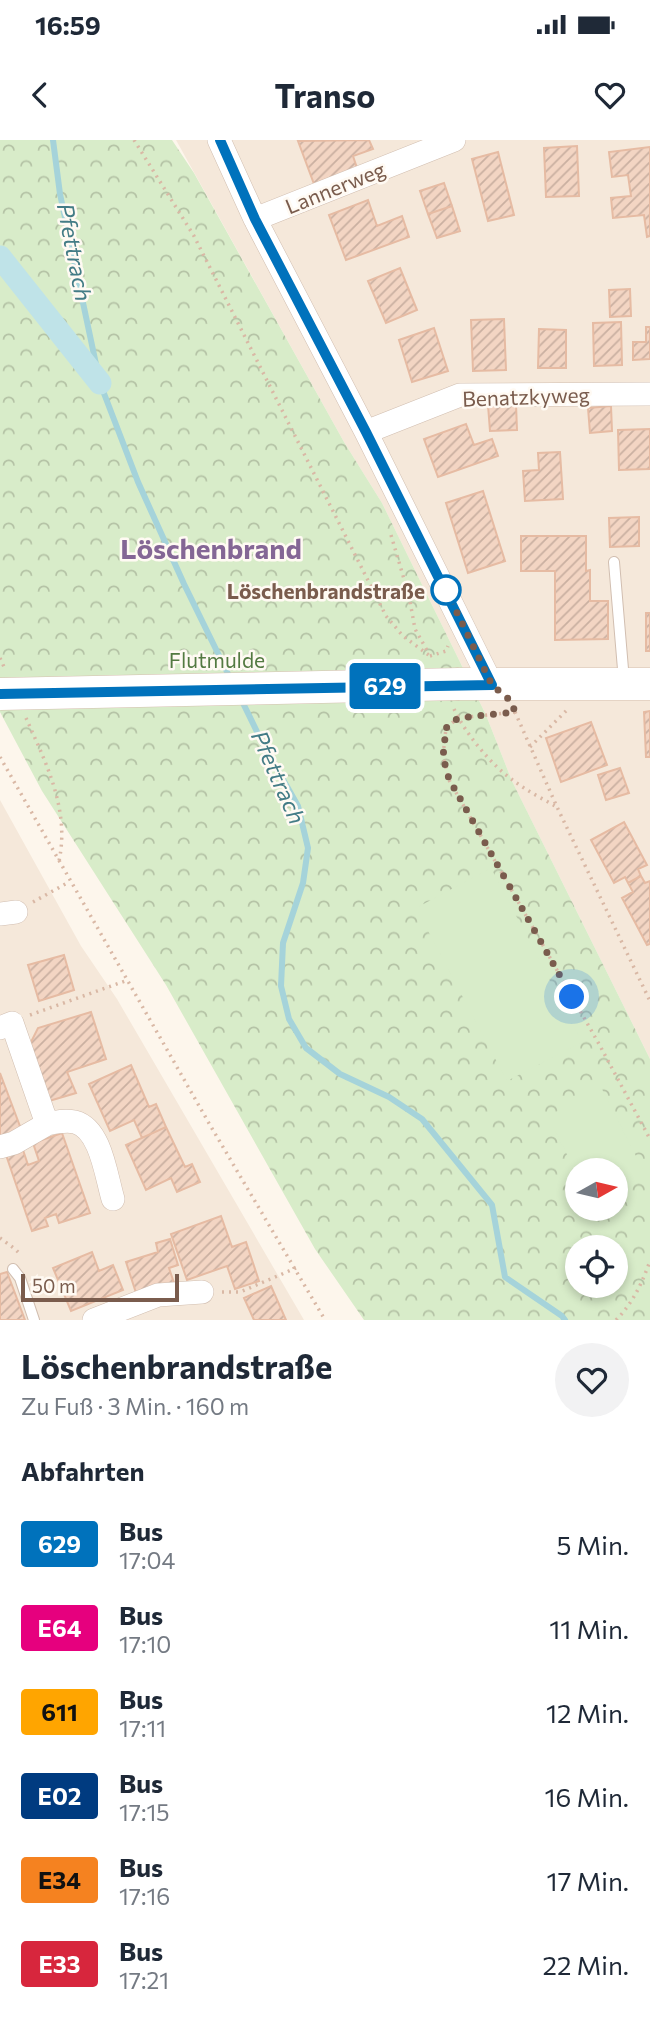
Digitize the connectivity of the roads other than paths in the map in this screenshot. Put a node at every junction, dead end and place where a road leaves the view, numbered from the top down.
1 (219, 140) edge
2 (454, 140) edge
3 (255, 219) junction
4 (650, 394) edge
5 (366, 432) junction
6 (614, 562) dead end
7 (637, 684) edge
8 (4, 685) edge
9 (492, 685) junction
10 (6, 1026) edge
11 (47, 1124) junction
12 (0, 1147) edge
13 (113, 1199) dead end
14 (13, 1269) dead end
15 (202, 1292) dead end
16 (34, 1320) edge
17 (94, 1320) edge

1 - 3 street
2 - 3 street, Lannerweg
3 - 5 street
4 - 5 street, Benatzkyweg
5 - 9 street
6 - 7 lane
7 - 9 main road
8 - 9 main road, bridge
10 - 11 street
11 - 12 street
11 - 13 street
14 - 16 lane
15 - 17 street

